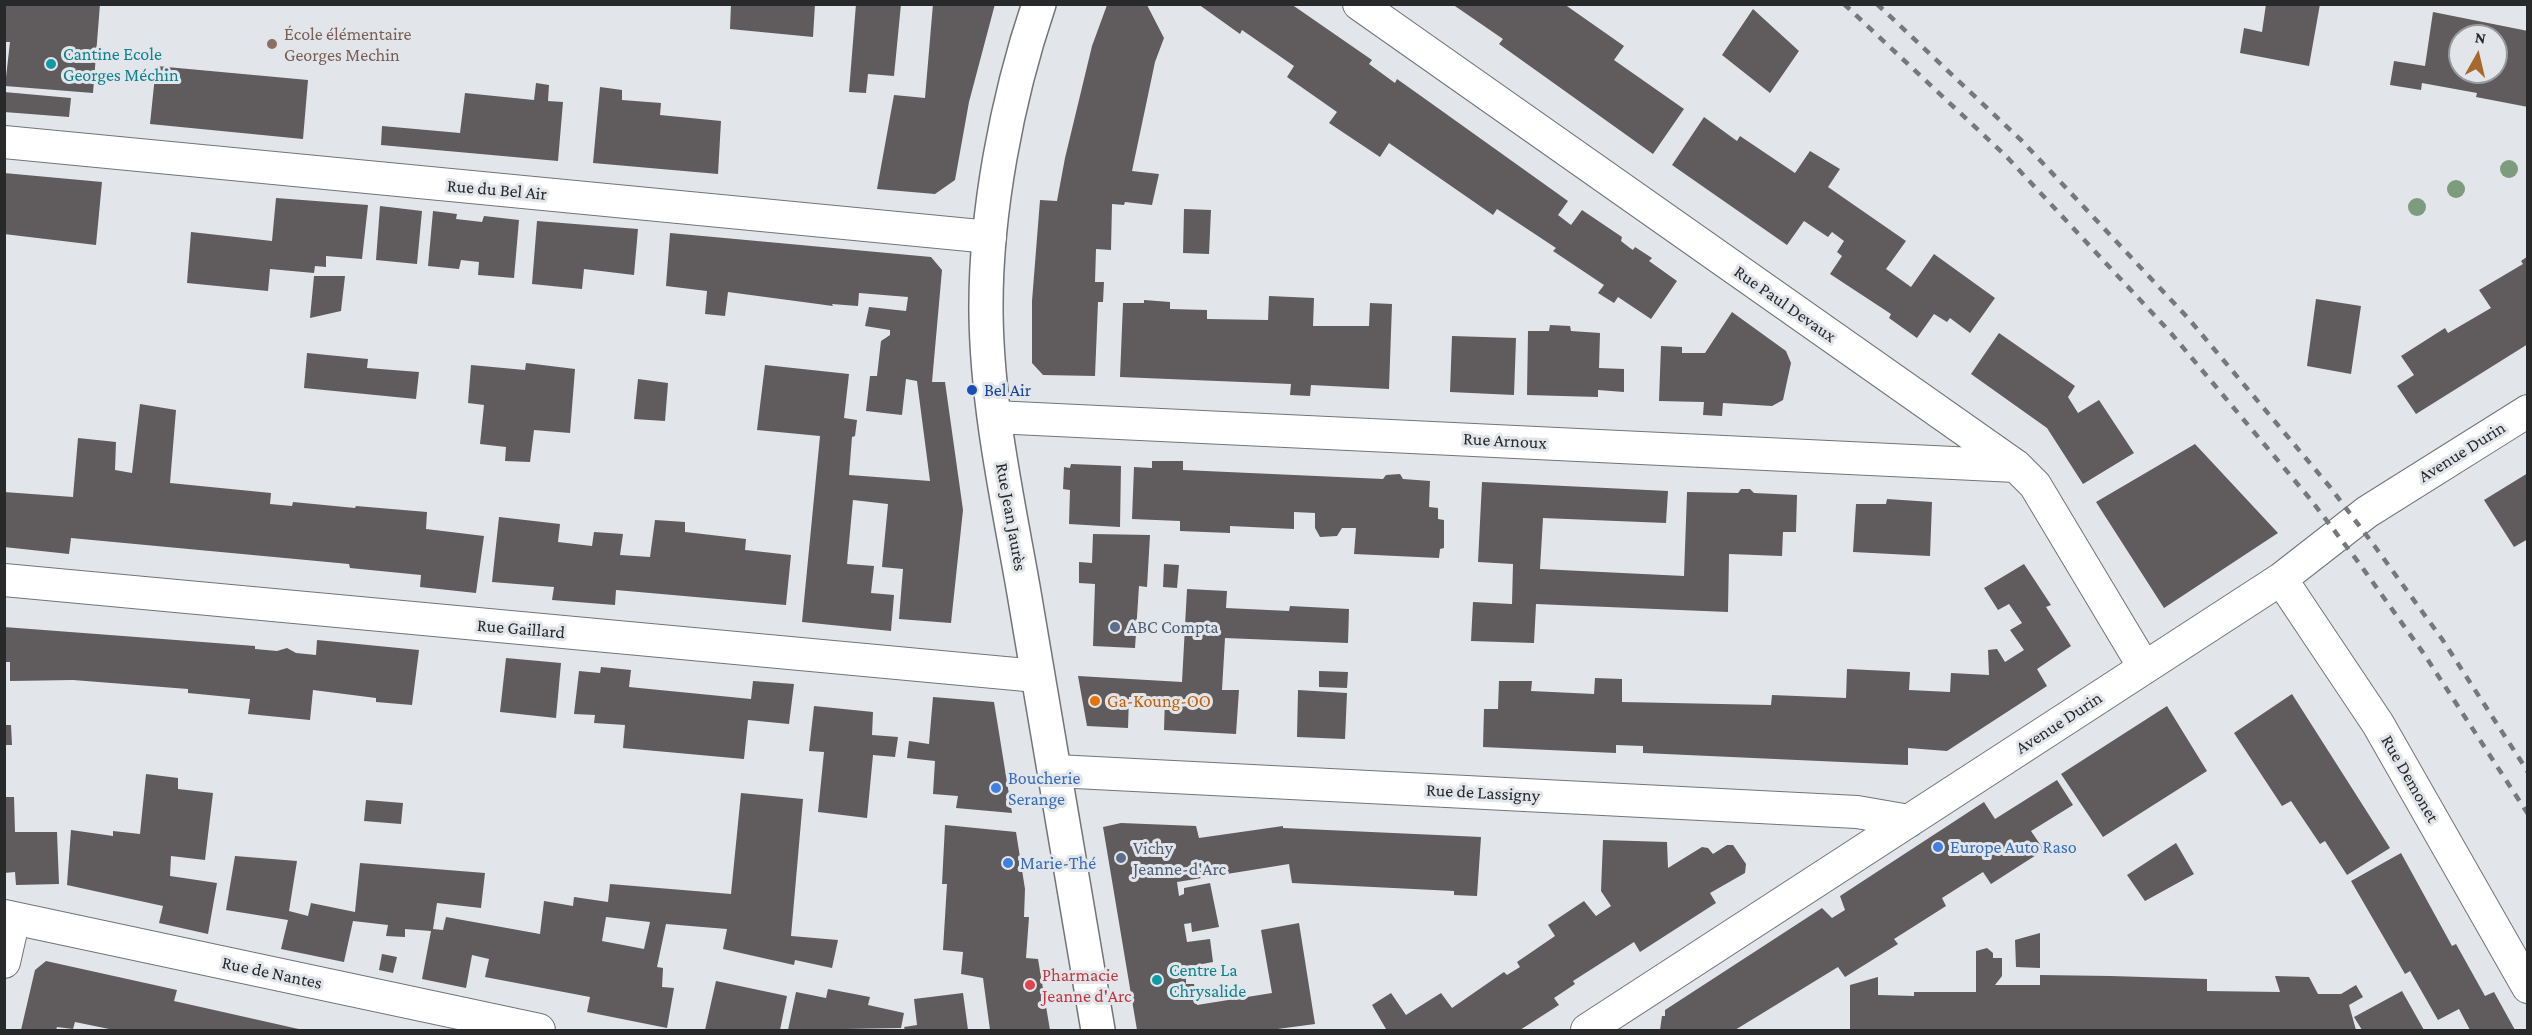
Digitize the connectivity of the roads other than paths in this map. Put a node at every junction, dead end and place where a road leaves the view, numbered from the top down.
1 (1039, 4) edge
2 (1359, 4) edge
3 (4, 142) edge
4 (990, 237) junction
5 (2528, 411) edge
6 (994, 417) junction
7 (2016, 466) junction
8 (2281, 579) junction
9 (4, 580) edge
10 (2144, 667) junction
11 (1037, 676) junction
12 (1056, 771) junction
13 (1909, 820) junction
14 (9, 917) edge
15 (4, 962) edge
16 (2528, 987) edge
17 (539, 1030) edge
18 (1098, 1030) edge
19 (1587, 1030) edge

1 - 4 street, Rue Jean Jaurès
2 - 7 street, Rue Paul Devaux
3 - 4 street, Rue du Bel Air
4 - 6 street, Rue Jean Jaurès
5 - 8 street, Avenue Durin
6 - 7 street, Rue Arnoux
6 - 11 street, Rue Jean Jaurès
7 - 10 street, Rue Paul Devaux
8 - 10 street, Avenue Durin
8 - 16 street, Rue Demonet
9 - 11 street, Rue Gaillard
10 - 13 street, Avenue Durin
11 - 12 street, Rue Jean Jaurès
12 - 13 street, Rue de Lassigny
12 - 18 street, Rue Jean Jaurès
13 - 19 street, Avenue Durin
14 - 15 street
14 - 17 street, Rue de Nantes

